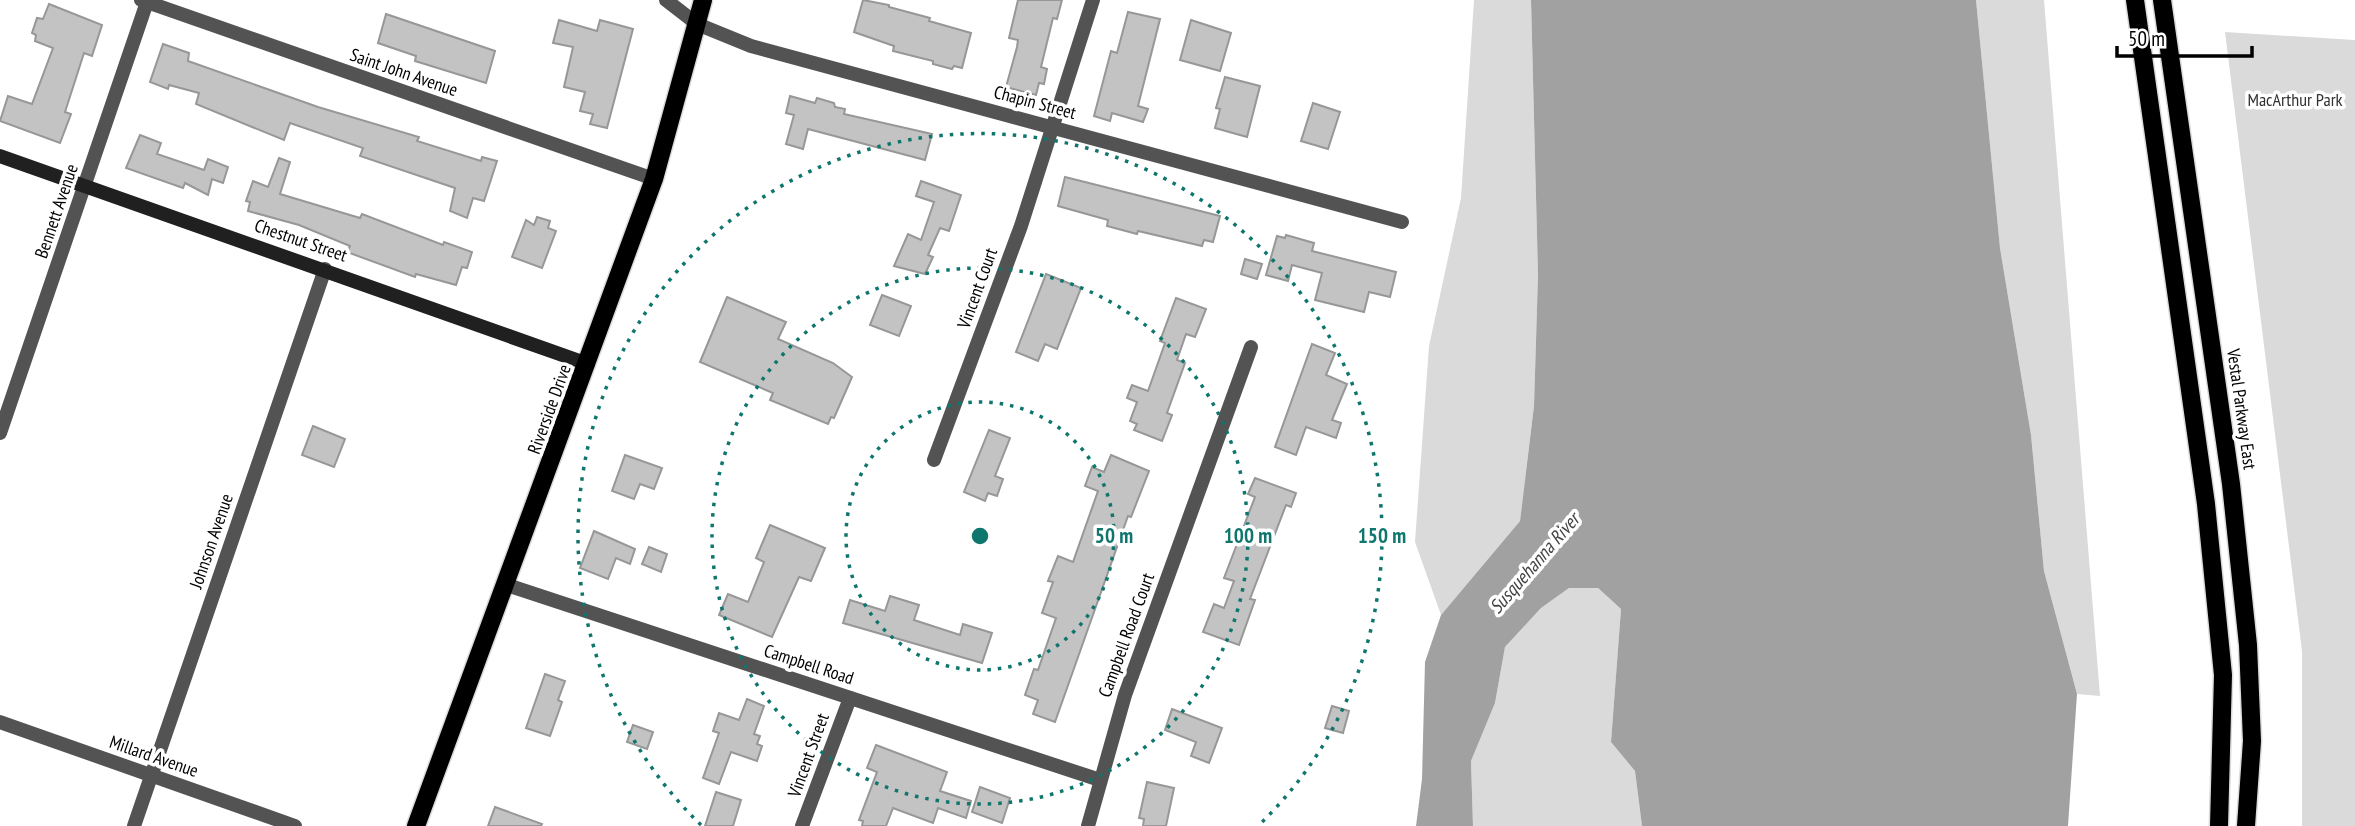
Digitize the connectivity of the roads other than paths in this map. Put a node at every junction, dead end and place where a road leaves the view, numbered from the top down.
1 (666, 0) edge
2 (703, 0) edge
3 (1093, 0) edge
4 (2135, 0) edge
5 (2162, 0) edge
6 (144, 1) edge
7 (697, 24) junction
8 (1055, 128) junction
9 (0, 156) edge
10 (654, 179) junction
11 (85, 185) junction
12 (1402, 222) dead end
13 (326, 269) junction
14 (1251, 347) dead end
15 (588, 364) junction
16 (0, 433) edge
17 (934, 460) dead end
18 (507, 585) junction
19 (850, 698) junction
20 (0, 722) edge
21 (151, 775) junction
22 (1100, 780) junction
23 (134, 826) edge
24 (296, 826) edge
25 (416, 826) edge
26 (802, 826) edge
27 (1088, 826) edge
28 (2219, 826) edge
29 (2246, 826) edge

1 - 7 street, Chapin Street
2 - 7 main road, Riverside Drive
3 - 8 street
4 - 28 main road
5 - 29 main road, Vestal Parkway East
6 - 10 street, Saint John Avenue
6 - 11 street, Bennett Avenue
7 - 8 street, Chapin Street
7 - 10 main road, Riverside Drive
8 - 12 street, Chapin Street
8 - 17 street, Vincent Court
9 - 11 street, Chestnut Street
10 - 15 main road, Riverside Drive
11 - 13 street, Chestnut Street
11 - 16 street, Bennett Avenue
13 - 15 street, Chestnut Street
13 - 21 street, Johnson Avenue
14 - 22 street, Campbell Road Court
15 - 18 main road, Riverside Drive
18 - 19 street, Campbell Road
18 - 25 main road, Riverside Drive
19 - 22 street, Campbell Road
19 - 26 street, Vincent Street
20 - 21 street, Millard Avenue
21 - 23 street, Johnson Avenue
21 - 24 street, Millard Avenue
22 - 27 street, Campbell Road Court

